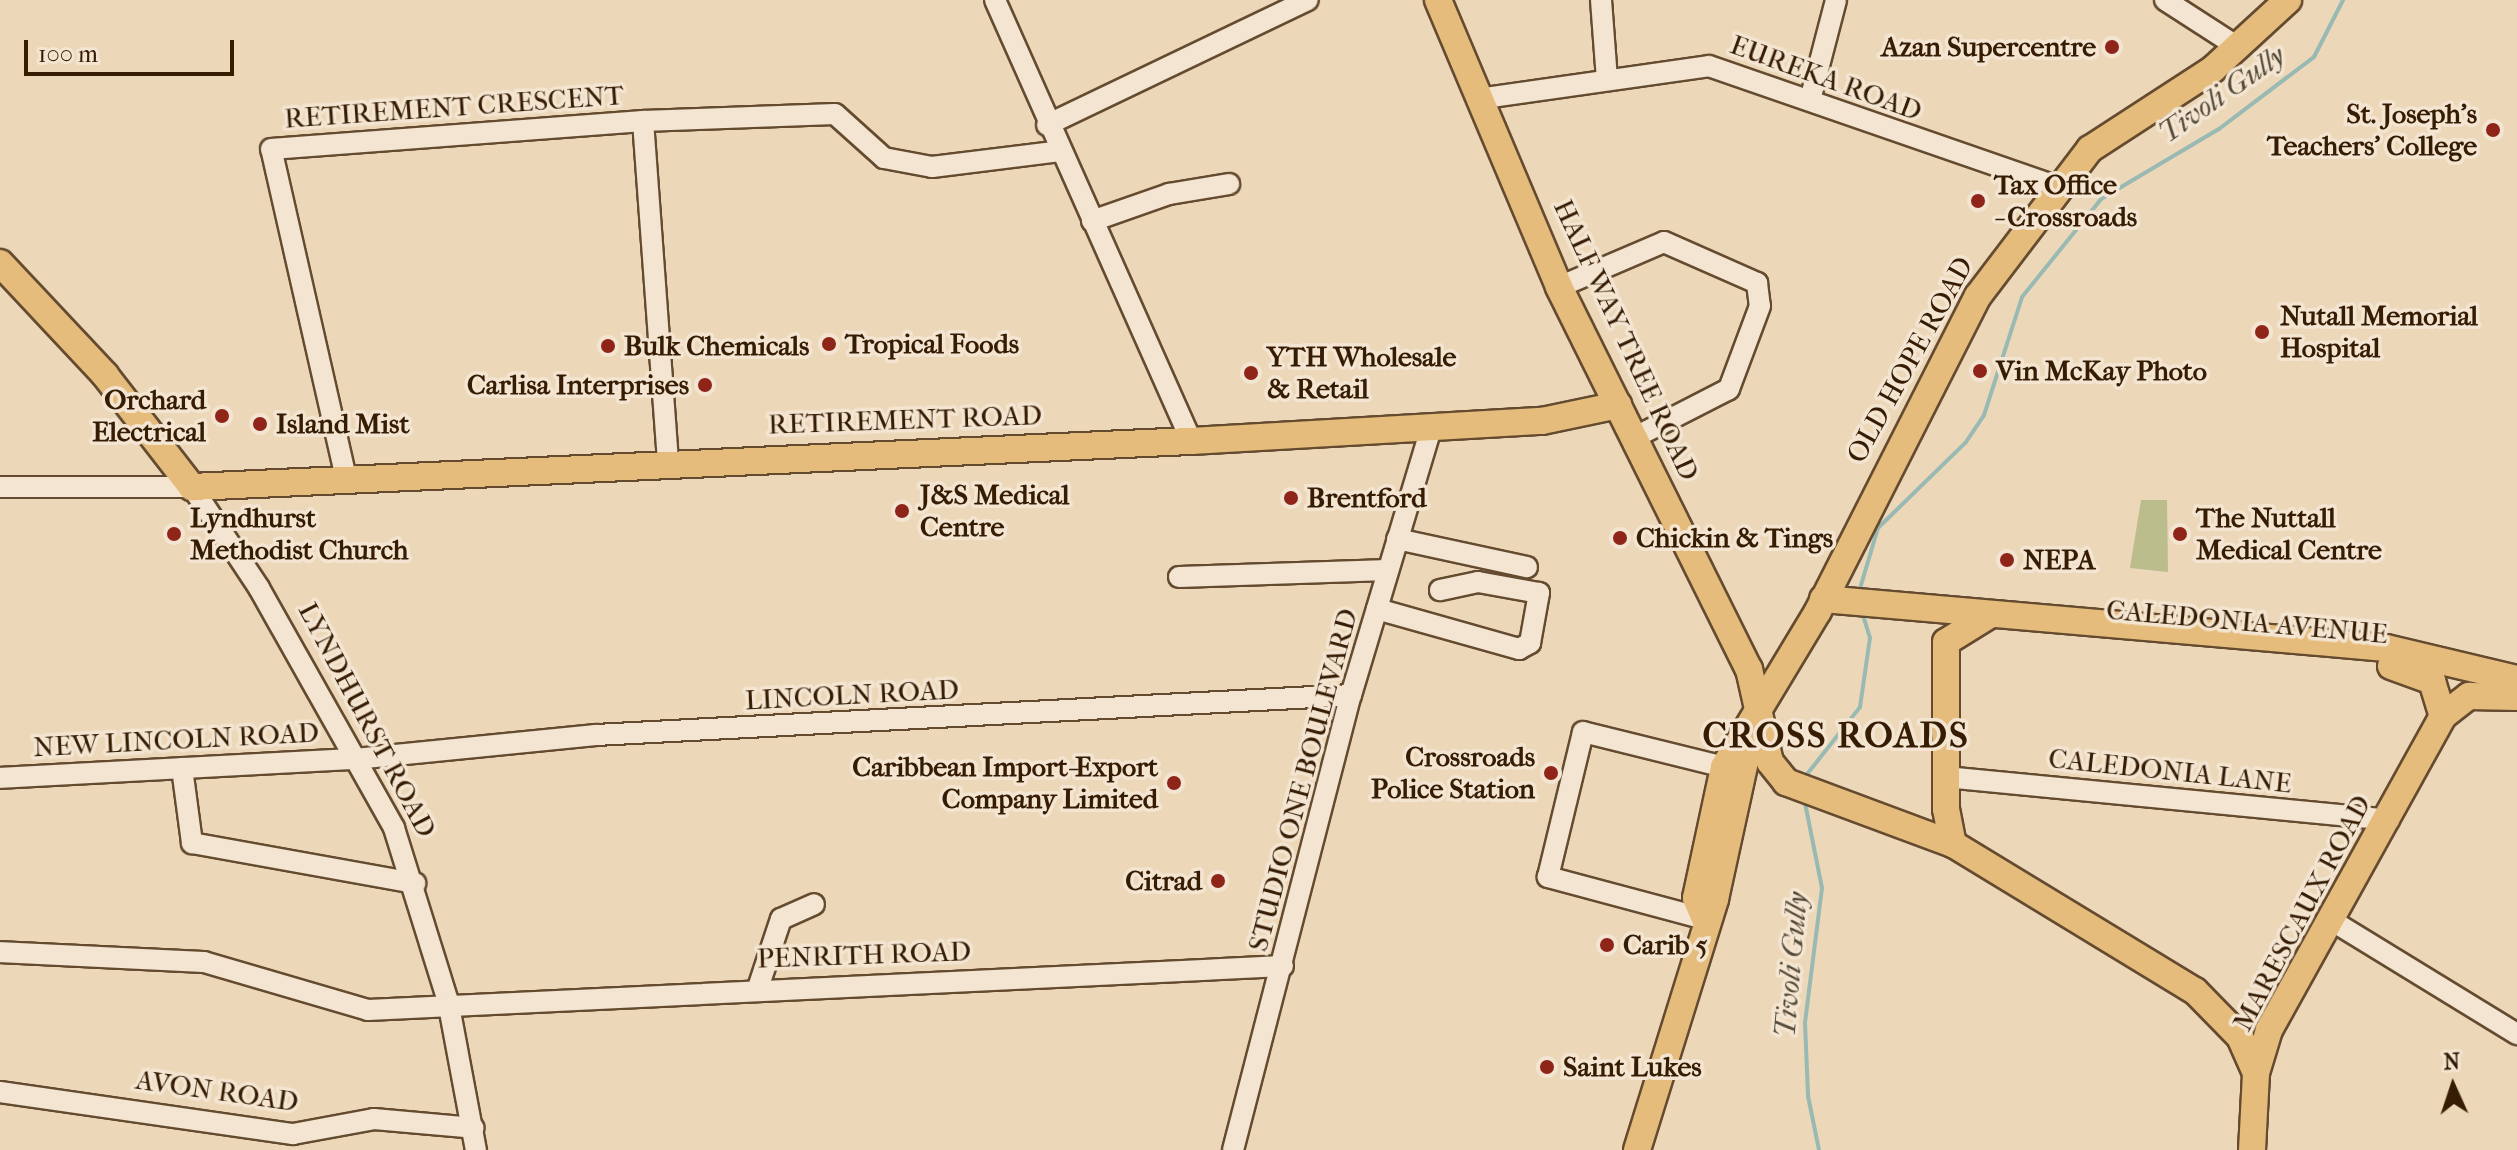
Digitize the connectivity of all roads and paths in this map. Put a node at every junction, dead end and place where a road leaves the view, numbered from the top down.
1 (995, 0) edge
2 (1308, 0) edge
3 (1438, 0) edge
4 (1601, 0) edge
5 (1836, 0) edge
6 (2165, 0) edge
7 (2288, 0) edge
8 (2238, 47) junction
9 (1607, 80) junction
10 (1478, 99) junction
11 (1810, 100) junction
12 (643, 121) junction
13 (1047, 125) junction
14 (1060, 151) junction
15 (1229, 184) dead end
16 (2056, 186) junction
17 (1092, 221) junction
18 (0, 263) edge
19 (1559, 287) junction
20 (1618, 405) junction
21 (1432, 425) junction
22 (1635, 437) junction
23 (1191, 441) junction
24 (668, 460) junction
25 (346, 478) junction
26 (0, 487) edge
27 (192, 487) junction
28 (1397, 539) junction
29 (1527, 567) dead end
30 (1388, 570) junction
31 (1179, 577) dead end
32 (1440, 590) dead end
33 (1821, 605) junction
34 (1377, 609) junction
35 (1861, 613) junction
36 (1989, 616) junction
37 (1946, 642) junction
38 (2517, 679) edge
39 (1351, 695) junction
40 (2517, 697) edge
41 (1755, 707) junction
42 (2443, 716) junction
43 (355, 759) junction
44 (1724, 767) junction
45 (182, 768) junction
46 (1945, 777) junction
47 (0, 778) edge
48 (1798, 787) junction
49 (1740, 801) junction
50 (2389, 820) junction
51 (1953, 844) junction
52 (415, 883) junction
53 (814, 904) dead end
54 (1705, 919) junction
55 (2334, 922) junction
56 (0, 952) edge
57 (1283, 966) junction
58 (758, 988) junction
59 (448, 1001) junction
60 (2284, 1001) junction
61 (2218, 1009) junction
62 (2517, 1034) edge
63 (2256, 1073) junction
64 (0, 1092) edge
65 (474, 1128) junction
66 (476, 1150) edge
67 (1233, 1150) edge
68 (1637, 1150) edge
69 (2252, 1150) edge

1 - 13 street
2 - 13 street
3 - 10 main road, HALF WAY TREE ROAD
4 - 9 street
5 - 11 street
6 - 8 street
7 - 8 main road, OLD HOPE ROAD
8 - 16 main road, OLD HOPE ROAD
9 - 10 street, EUREKA ROAD
9 - 11 street, EUREKA ROAD
10 - 19 main road, HALF WAY TREE ROAD
11 - 16 street, EUREKA ROAD
12 - 14 street, RETIREMENT CRESCENT
12 - 24 street, RETIREMENT CRESCENT
12 - 25 street, RETIREMENT CRESCENT
13 - 14 street
14 - 17 street
15 - 17 street
16 - 33 main road, OLD HOPE ROAD
17 - 23 street
18 - 27 main road, LYNDHURST ROAD
19 - 20 main road, HALF WAY TREE ROAD
19 - 22 street
20 - 21 main road, RETIREMENT ROAD
20 - 22 main road, HALF WAY TREE ROAD
21 - 23 main road, RETIREMENT ROAD
21 - 28 street, STUDIO ONE BOULEVARD
22 - 41 main road, HALF WAY TREE ROAD
23 - 24 main road, RETIREMENT ROAD
24 - 25 main road, RETIREMENT ROAD
25 - 27 main road, RETIREMENT ROAD
26 - 27 street
27 - 43 street, LYNDHURST ROAD
28 - 29 street
28 - 30 street, STUDIO ONE BOULEVARD
30 - 31 street
30 - 34 street, STUDIO ONE BOULEVARD
32 - 34 street
33 - 35 main road
33 - 41 main road, OLD HOPE ROAD
34 - 39 street, STUDIO ONE BOULEVARD
35 - 36 main road, CALEDONIA AVENUE
35 - 37 main road
36 - 37 main road
36 - 38 main road, CALEDONIA AVENUE
36 - 42 main road, CALEDONIA AVENUE
37 - 46 main road
39 - 43 street, LINCOLN ROAD
39 - 57 street, STUDIO ONE BOULEVARD
40 - 42 main road
41 - 44 main road, OLD HOPE ROAD
41 - 48 main road, HALF WAY TREE ROAD
41 - 49 main road
42 - 50 main road, MARESCAUX ROAD
43 - 45 street, NEW LINCOLN ROAD
43 - 52 street, LYNDHURST ROAD
44 - 54 main road, OLD HOPE ROAD
44 - 54 street
45 - 47 street, NEW LINCOLN ROAD
45 - 52 street
46 - 50 street, CALEDONIA LANE
46 - 51 main road
48 - 49 main road
48 - 51 main road
49 - 54 main road
50 - 55 main road, MARESCAUX ROAD
51 - 61 main road
52 - 59 street, LYNDHURST ROAD
53 - 58 street
54 - 68 main road
55 - 60 main road, MARESCAUX ROAD
55 - 62 street
56 - 59 street, PENRITH ROAD
57 - 58 street, PENRITH ROAD
57 - 67 street, STUDIO ONE BOULEVARD
58 - 59 street, PENRITH ROAD
59 - 65 street, LYNDHURST ROAD
60 - 61 main road
60 - 63 main road, MARESCAUX ROAD
61 - 63 main road
63 - 69 main road, MARESCAUX ROAD
64 - 65 street, AVON ROAD
65 - 66 street, LYNDHURST ROAD

